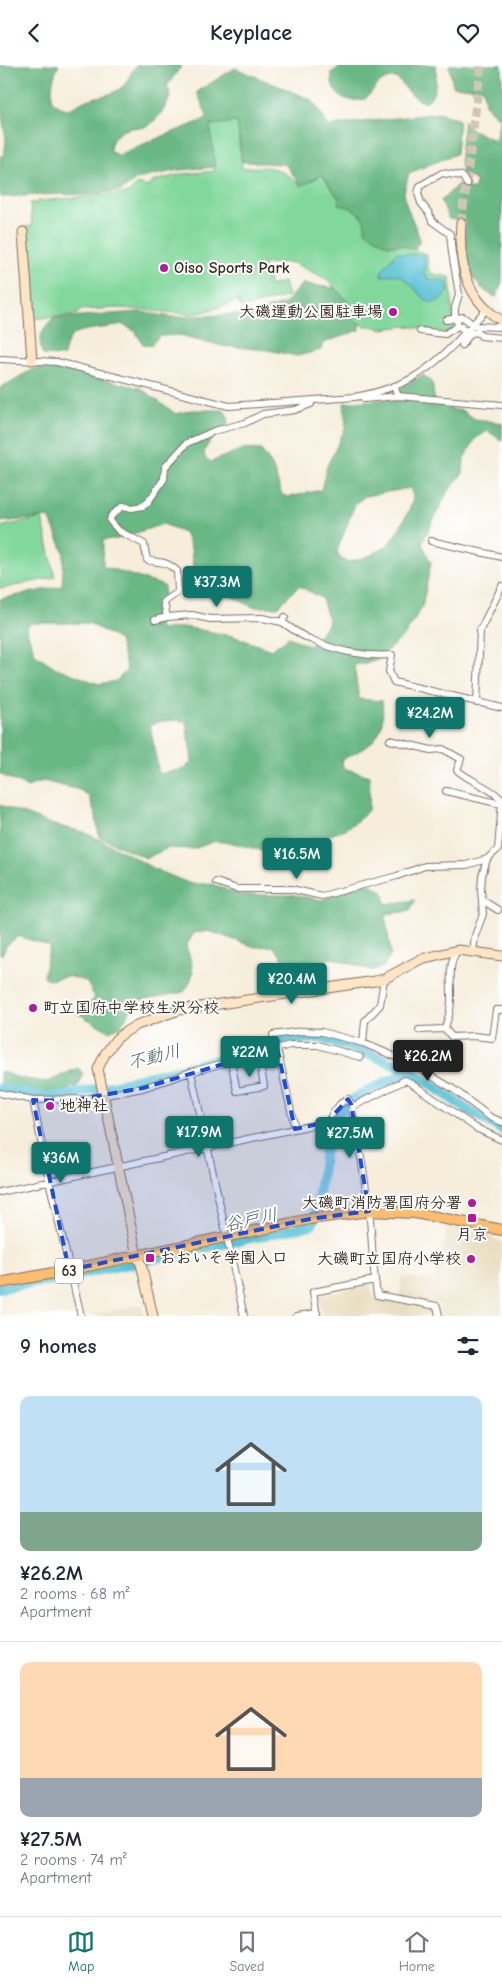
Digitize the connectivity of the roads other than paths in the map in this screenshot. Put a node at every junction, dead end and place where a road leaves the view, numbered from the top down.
1 (467, 184) dead end
2 (461, 223) tunnel mouth
3 (23, 233) dead end
4 (486, 310) junction
5 (446, 320) dead end
6 (458, 322) junction
7 (472, 324) junction
8 (501, 324) edge
9 (420, 331) dead end
10 (465, 331) junction
11 (502, 338) edge
12 (462, 345) dead end
13 (0, 359) edge
14 (32, 360) junction
15 (394, 386) junction
16 (398, 396) junction
17 (355, 397) junction
18 (319, 400) junction
19 (502, 405) edge
20 (431, 541) dead end
21 (502, 557) edge
22 (502, 586) edge
23 (167, 617) junction
24 (154, 620) dead end
25 (477, 703) junction
26 (502, 708) edge
27 (390, 740) dead end
28 (446, 791) dead end
29 (502, 802) edge
30 (487, 859) junction
31 (216, 882) dead end
32 (482, 900) junction
33 (483, 914) junction
34 (458, 951) junction
35 (473, 952) junction
36 (502, 956) edge
37 (384, 979) junction
38 (502, 1010) edge
39 (419, 1029) dead end
40 (445, 1029) junction
41 (273, 1035) dead end
42 (363, 1043) junction
43 (277, 1048) junction
44 (258, 1053) junction
45 (360, 1057) dead end
46 (232, 1061) junction
47 (191, 1072) junction
48 (0, 1093) edge
49 (102, 1096) junction
50 (33, 1101) junction
51 (350, 1103) junction
52 (502, 1122) edge
53 (295, 1129) junction
54 (502, 1140) edge
55 (207, 1147) junction
56 (118, 1167) junction
57 (49, 1181) junction
58 (0, 1192) edge
59 (369, 1211) junction
60 (502, 1230) edge
61 (228, 1240) junction
62 (139, 1259) junction
63 (70, 1274) junction
64 (375, 1280) junction
65 (0, 1283) edge
66 (317, 1314) edge
67 (81, 1316) edge
68 (153, 1316) edge
69 (244, 1316) edge
70 (297, 1316) edge
71 (439, 1316) edge

1 - 6 street
2 - 4 street
3 - 14 street
4 - 7 street
4 - 8 street
5 - 6 street
6 - 7 street
6 - 9 street
6 - 10 street
7 - 8 street
7 - 10 street
10 - 15 street
11 - 12 street
13 - 14 street
14 - 18 street
15 - 16 street
15 - 17 street
16 - 17 street
16 - 19 street
17 - 18 street
18 - 23 street
20 - 21 street
22 - 25 street
23 - 24 street
23 - 25 street
25 - 26 street
27 - 29 street
28 - 29 street
29 - 30 street
30 - 31 street
30 - 32 street
32 - 33 street
32 - 33 street
33 - 35 street
34 - 35 street
34 - 37 street
34 - 40 street
35 - 36 street
37 - 42 street
37 - 49 street
38 - 40 street
39 - 40 street
41 - 42 street
42 - 52 street
43 - 44 street
43 - 45 street
43 - 53 street
44 - 46 street
44 - 46 street
46 - 47 street
47 - 49 street
47 - 55 street
48 - 50 street
49 - 50 street
49 - 56 street
50 - 57 street
51 - 53 street
51 - 54 street
51 - 59 street
53 - 55 street
55 - 56 street
55 - 61 street
56 - 57 street
56 - 62 street
57 - 58 street
57 - 63 street
59 - 60 main road, 63
59 - 61 main road, 63
59 - 64 street
61 - 62 main road, 63
61 - 69 street
62 - 63 main road, 63
62 - 68 street
63 - 65 main road, 63
63 - 67 street
64 - 66 street
64 - 71 street
66 - 70 street

